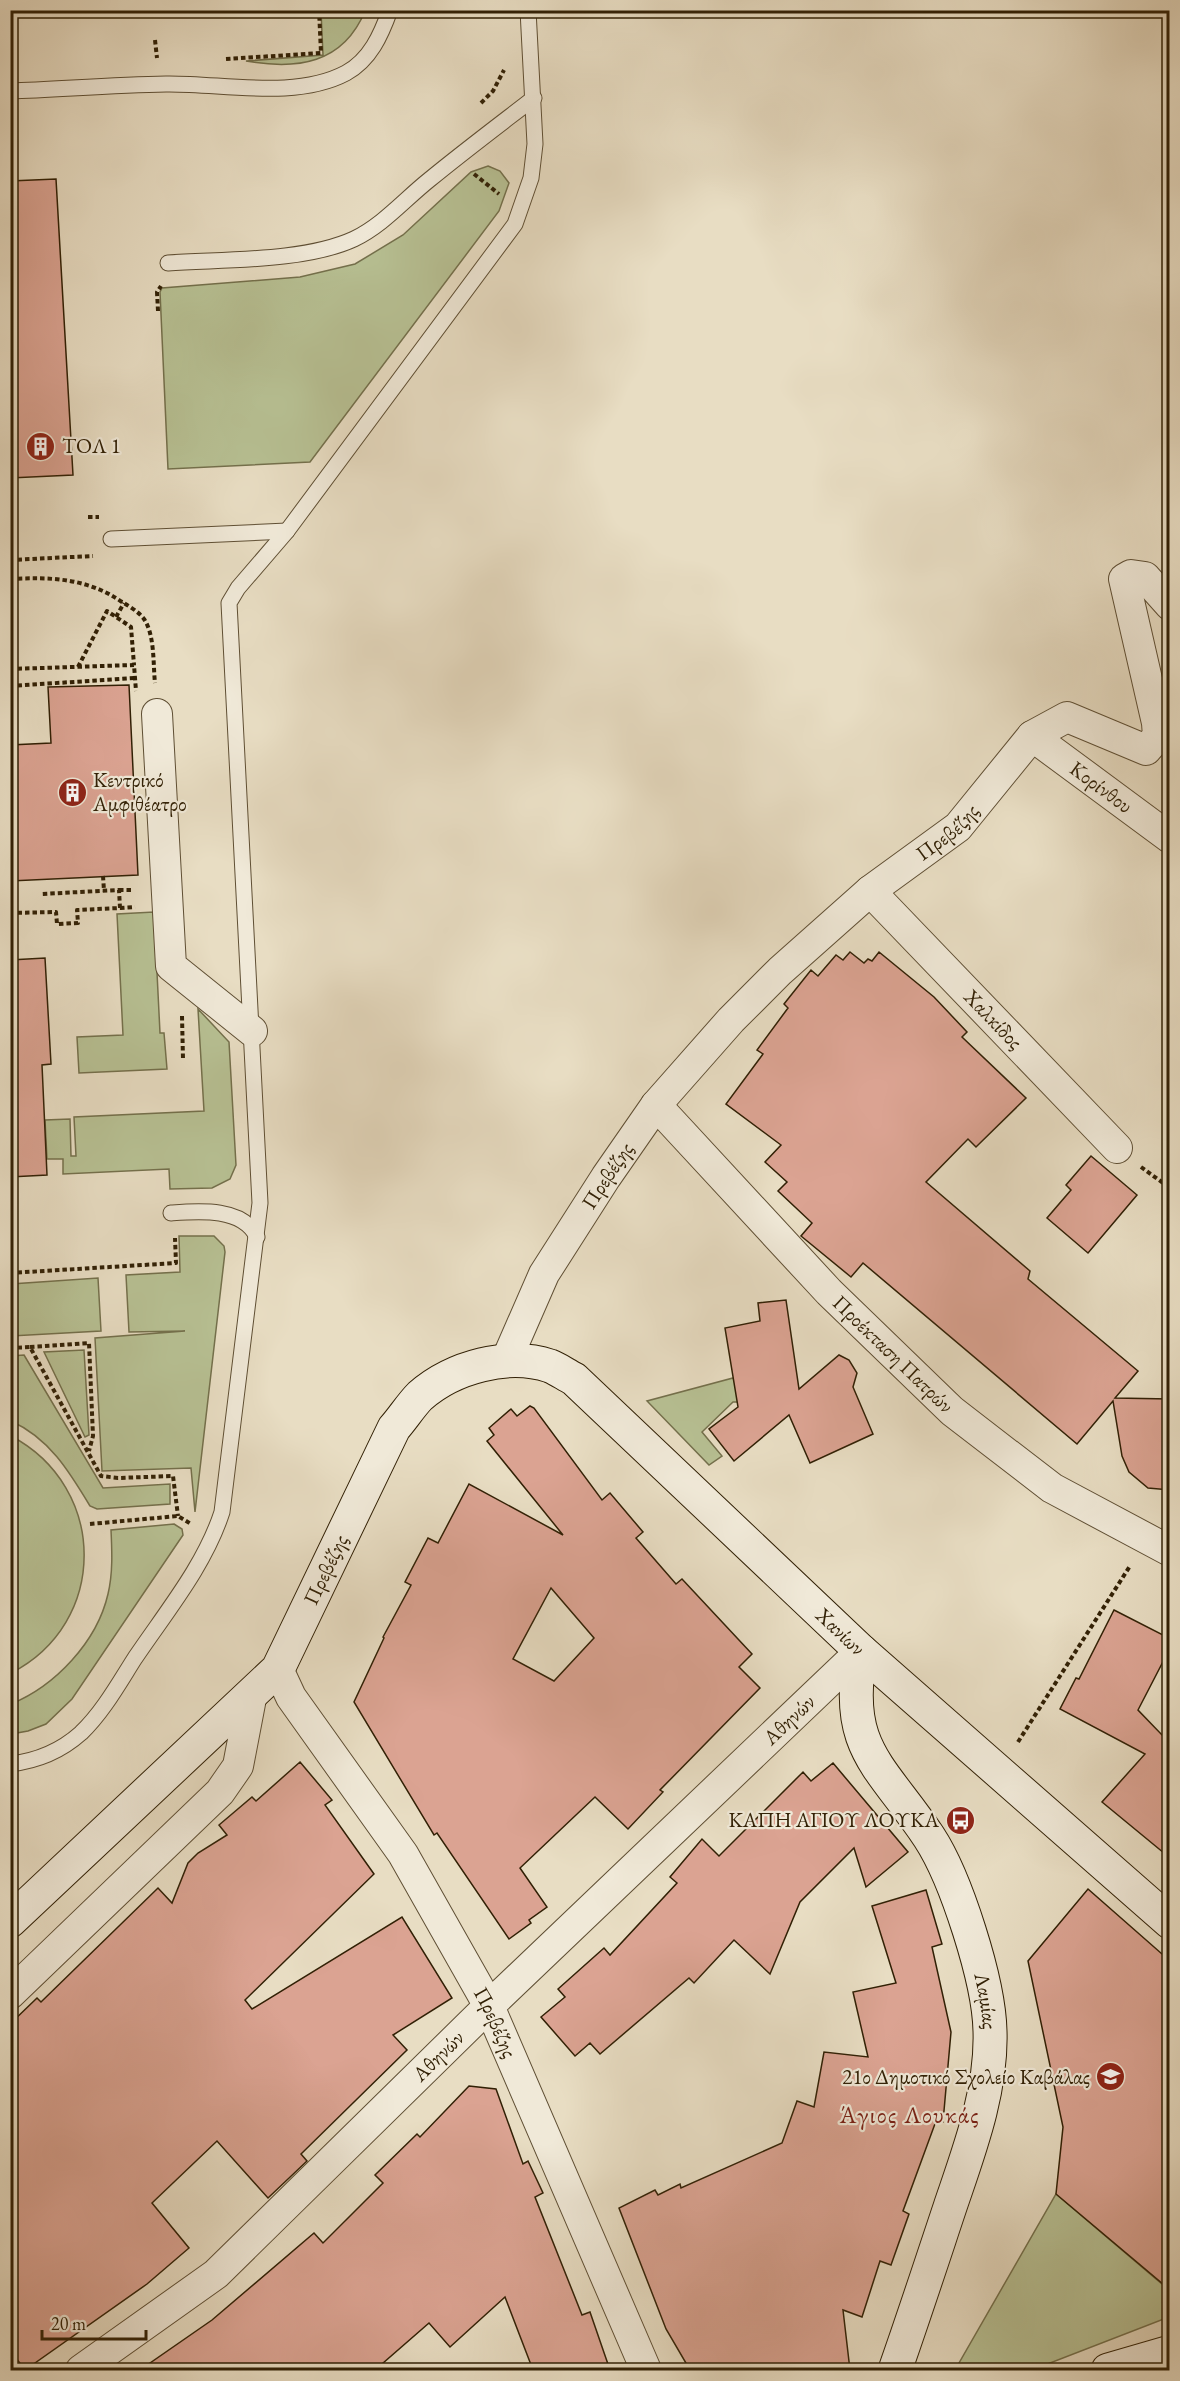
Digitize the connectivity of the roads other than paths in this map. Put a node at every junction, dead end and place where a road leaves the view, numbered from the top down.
1 (390, 10) edge
2 (528, 10) edge
3 (10, 91) edge
4 (534, 98) junction
5 (168, 263) dead end
6 (288, 531) junction
7 (111, 539) dead end
8 (1170, 605) edge
9 (147, 704) road end
10 (1032, 736) junction
11 (1170, 838) edge
12 (870, 891) junction
13 (252, 1031) junction
14 (656, 1105) junction
15 (1117, 1148) dead end
16 (171, 1213) dead end
17 (257, 1237) junction
18 (506, 1361) junction
19 (1158, 1546) edge
20 (861, 1651) junction
21 (278, 1669) junction
22 (252, 1693) junction
23 (10, 1764) edge
24 (10, 1921) edge
25 (1170, 1922) edge
26 (10, 1994) edge
27 (489, 2006) junction
28 (1170, 2352) edge
29 (81, 2370) edge
30 (646, 2370) edge
31 (895, 2370) edge
32 (1108, 2370) edge

1 - 3 lane
2 - 4 lane
4 - 5 lane
4 - 6 lane
6 - 7 lane
6 - 13 lane
8 - 10 street
9 - 13 street
10 - 11 street, Κορίνθου
10 - 12 street, Πρεβέζης
12 - 14 street, Πρεβέζης
12 - 15 street, Χαλκίδος
13 - 17 lane
14 - 18 street, Πρεβέζης
14 - 19 street, Προέκταση Πατρών
16 - 17 lane
17 - 23 lane
18 - 20 street, Χανίων
18 - 21 street, Πρεβέζης
20 - 25 street, Χανίων
20 - 27 street, Αθηνών
20 - 31 street, Λαμίας
21 - 22 street, Πρεβέζης
21 - 27 street, Πρεβέζης
22 - 24 street, Πρεβέζης
22 - 26 street
27 - 29 street, Αθηνών
27 - 30 street, Πρεβέζης
28 - 32 street

